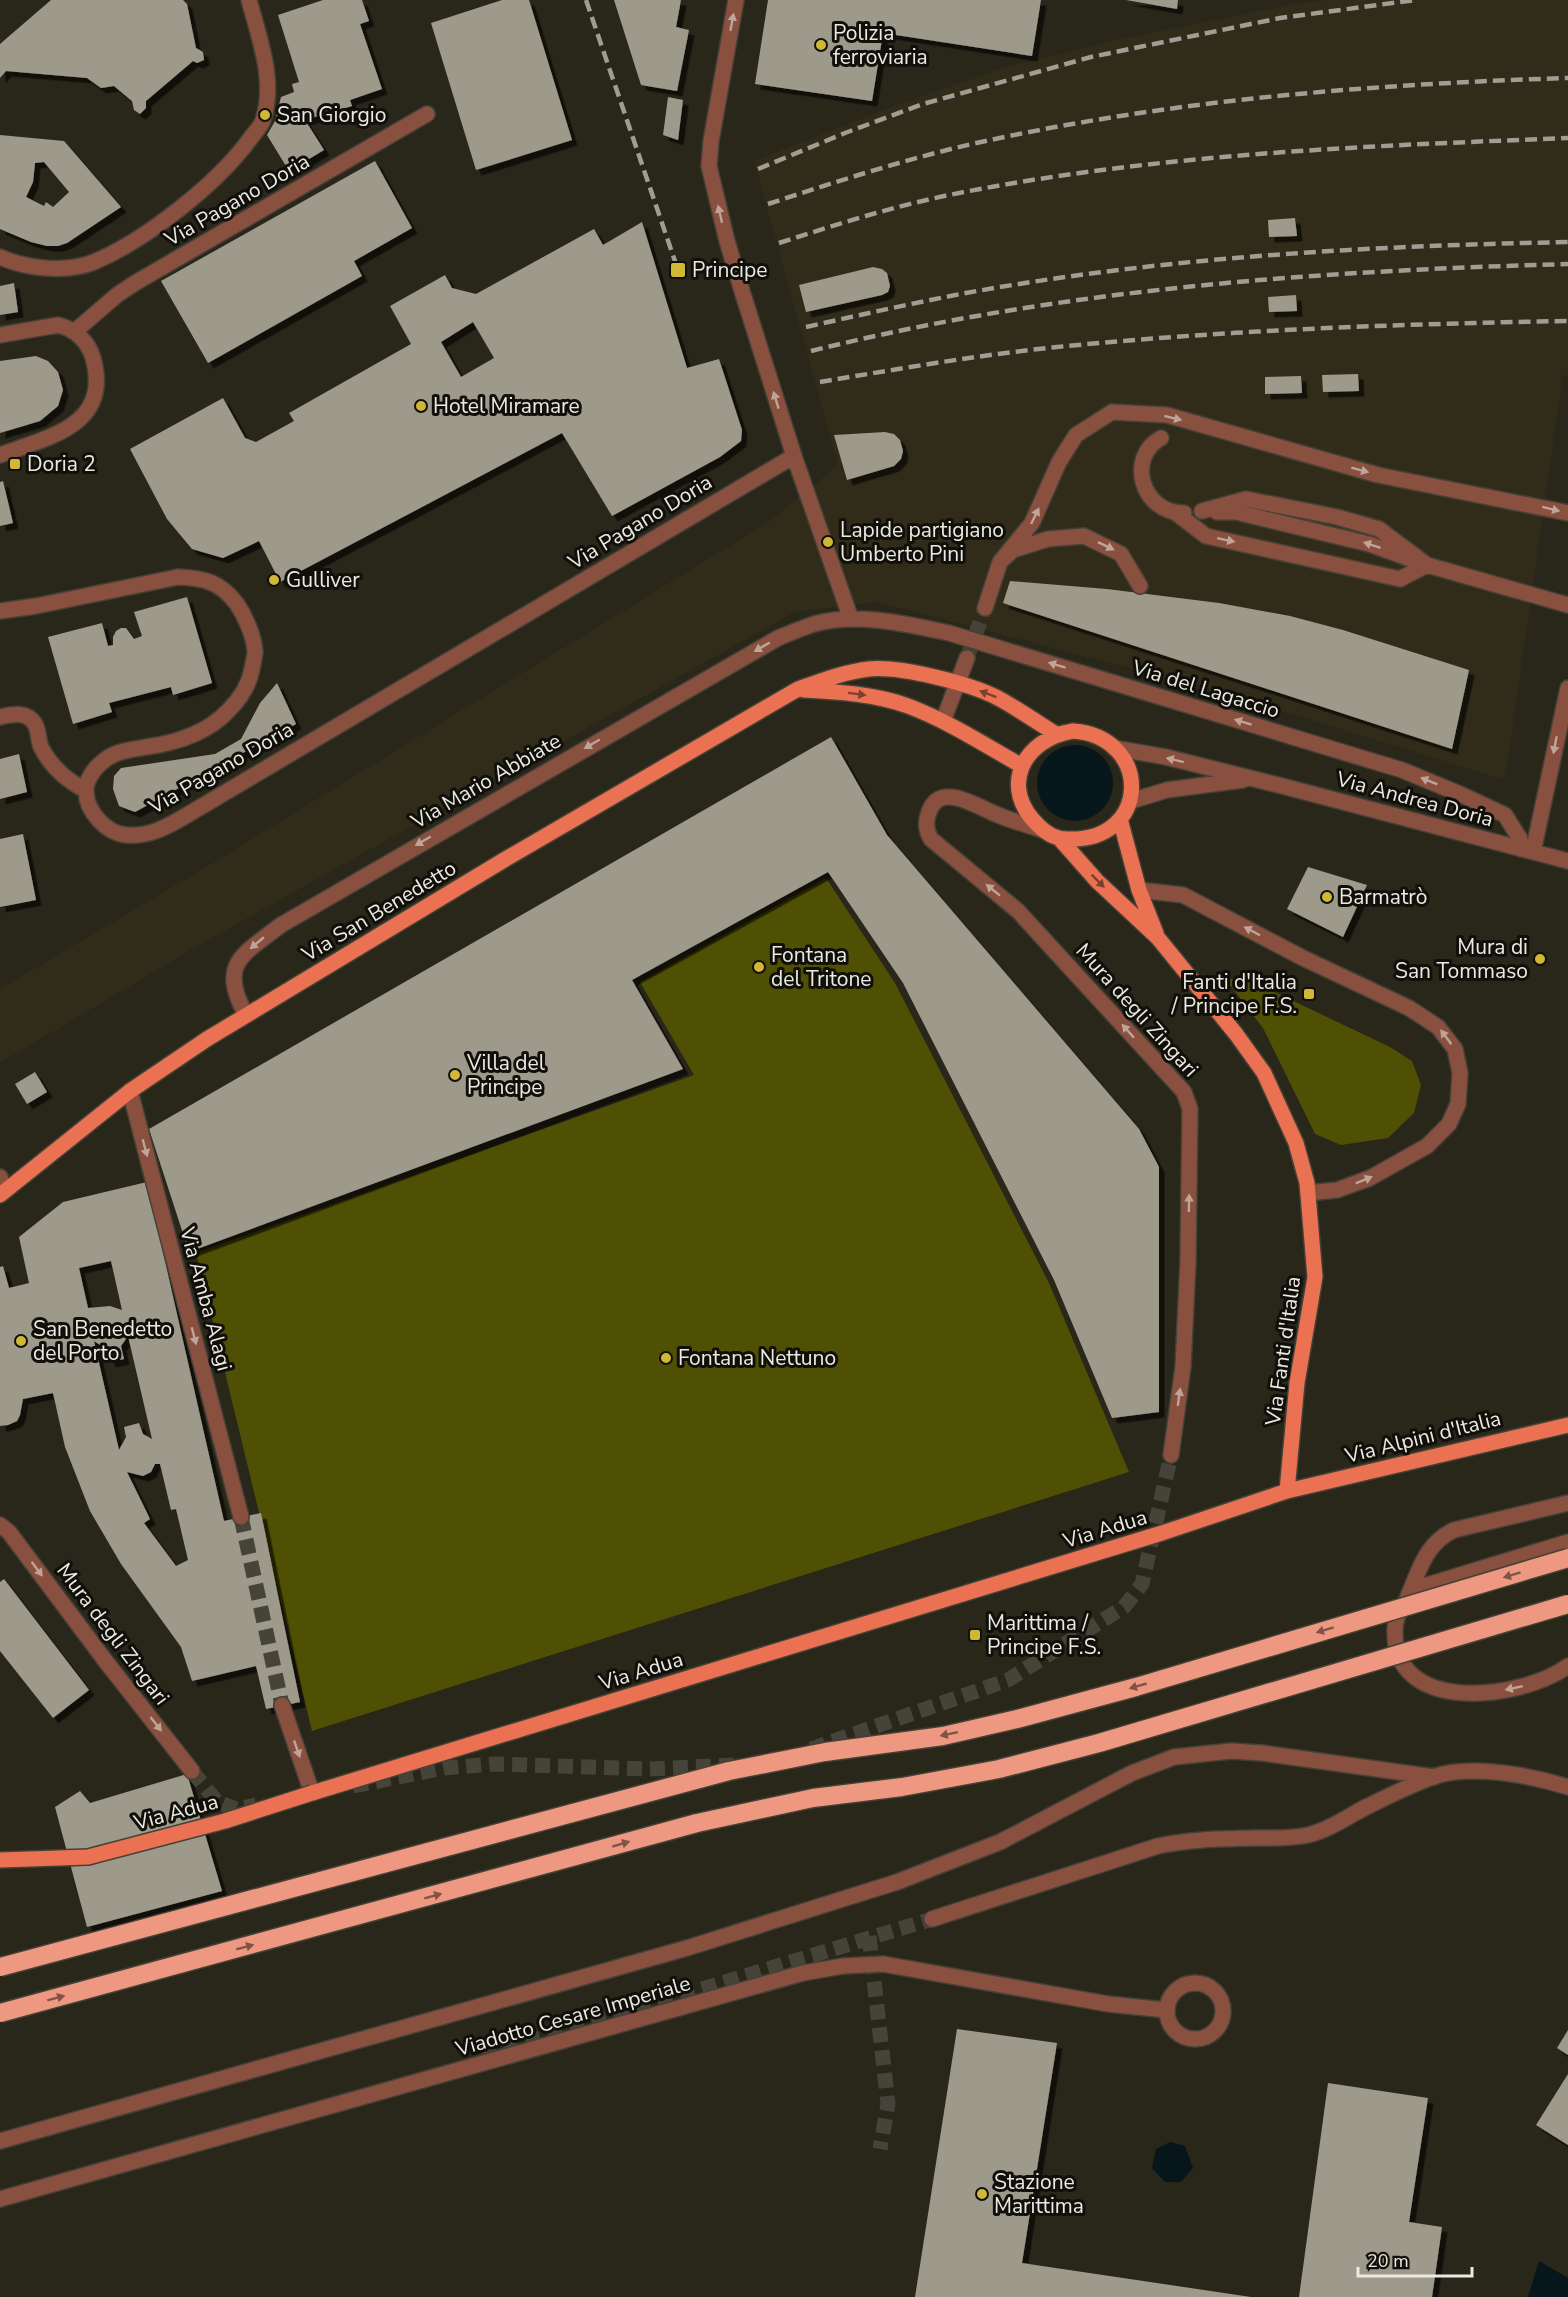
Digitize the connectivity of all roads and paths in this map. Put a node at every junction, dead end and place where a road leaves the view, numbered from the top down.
1 (249, 0) edge
2 (736, 0) edge
3 (427, 114) dead end
4 (0, 257) edge
5 (74, 332) junction
6 (0, 335) edge
7 (1161, 438) dead end
8 (0, 455) edge
9 (794, 456) junction
10 (1176, 513) junction
11 (1568, 513) edge
12 (1000, 562) junction
13 (1427, 565) junction
14 (1140, 586) dead end
15 (1568, 605) edge
16 (985, 608) tunnel mouth
17 (0, 611) edge
18 (851, 619) junction
19 (815, 624) joint
20 (967, 658) tunnel mouth
21 (957, 683) junction
22 (1568, 688) edge
23 (798, 689) junction
24 (0, 717) edge
25 (943, 721) junction
26 (1056, 735) junction
27 (1114, 748) junction
28 (1022, 766) junction
29 (1252, 779) junction
30 (85, 790) junction
31 (1131, 801) junction
32 (1120, 819) junction
33 (1042, 830) junction
34 (1059, 838) junction
35 (1527, 850) junction
36 (1568, 861) edge
37 (1139, 890) junction
38 (1158, 938) junction
39 (246, 1016) junction
40 (130, 1091) junction
41 (2, 1187) edge
42 (1308, 1193) junction
43 (1568, 1425) edge
44 (1171, 1455) tunnel mouth
45 (1287, 1491) junction
46 (1568, 1503) edge
47 (241, 1517) tunnel mouth
48 (0, 1525) edge
49 (1568, 1542) edge
50 (1568, 1558) edge
51 (1406, 1599) junction
52 (1568, 1604) edge
53 (1568, 1666) edge
54 (282, 1705) tunnel mouth
55 (192, 1770) tunnel mouth
56 (1434, 1777) junction
57 (1568, 1787) edge
58 (312, 1793) junction
59 (0, 1860) edge
60 (932, 1919) tunnel mouth
61 (0, 1967) edge
62 (1166, 2010) junction
63 (0, 2013) edge
64 (0, 2142) edge
65 (0, 2199) edge

1 - 4 street, Via Pagano Doria
9 -> 2 street
3 - 5 street, Via Pagano Doria
5 - 6 street
5 - 8 street
7 - 10 street
9 - 18 street
9 - 30 street, Via Pagano Doria
10 -> 13 street
13 -> 10 street
12 -> 11 street
12 -> 14 street
12 - 16 street
13 - 15 street
17 - 30 street, Via Pagano Doria
18 - 19 street, Via del Lagaccio
35 -> 18 street, Via del Lagaccio
19 -> 39 street, Via Mario Abbiate
20 - 21 street
21 - 23 main road, Via San Benedetto
21 - 25 street
26 -> 21 main road, Via San Benedetto
22 -> 35 street
23 -> 25 main road
23 - 39 main road, Via San Benedetto
24 - 30 street
25 - 28 main road
26 - 27 main road
26 - 28 main road
29 -> 27 street, Via Andrea Doria
27 - 31 main road
28 - 33 main road
29 - 31 street, Via Andrea Doria
29 - 35 street, Via Andrea Doria
31 - 32 main road
32 - 34 main road
32 - 37 main road, Via Fanti d'Italia
33 - 34 main road
44 -> 33 street, Mura degli Zingari
34 -> 38 main road, Via Fanti d'Italia
35 - 36 street, Via Andrea Doria
37 - 38 main road, Via Fanti d'Italia
42 -> 37 street
38 - 42 main road, Via Fanti d'Italia
39 - 40 main road, Via San Benedetto
40 - 41 main road, Via San Benedetto
40 -> 47 street, Via Amba Alagi
42 - 45 main road, Via Fanti d'Italia
43 - 45 main road, Via Alpini d'Italia
45 - 58 main road, Via Adua
46 - 51 street
48 -> 55 street, Mura degli Zingari
49 - 51 street
50 -> 61 highway, bridge
53 -> 51 street
63 -> 52 highway, bridge
54 -> 58 street
56 - 57 street
56 - 60 street
56 - 64 street
58 - 59 main road, Via Adua, bridge
62 - 62 street
62 - 65 street, Viadotto Cesare Imperiale

